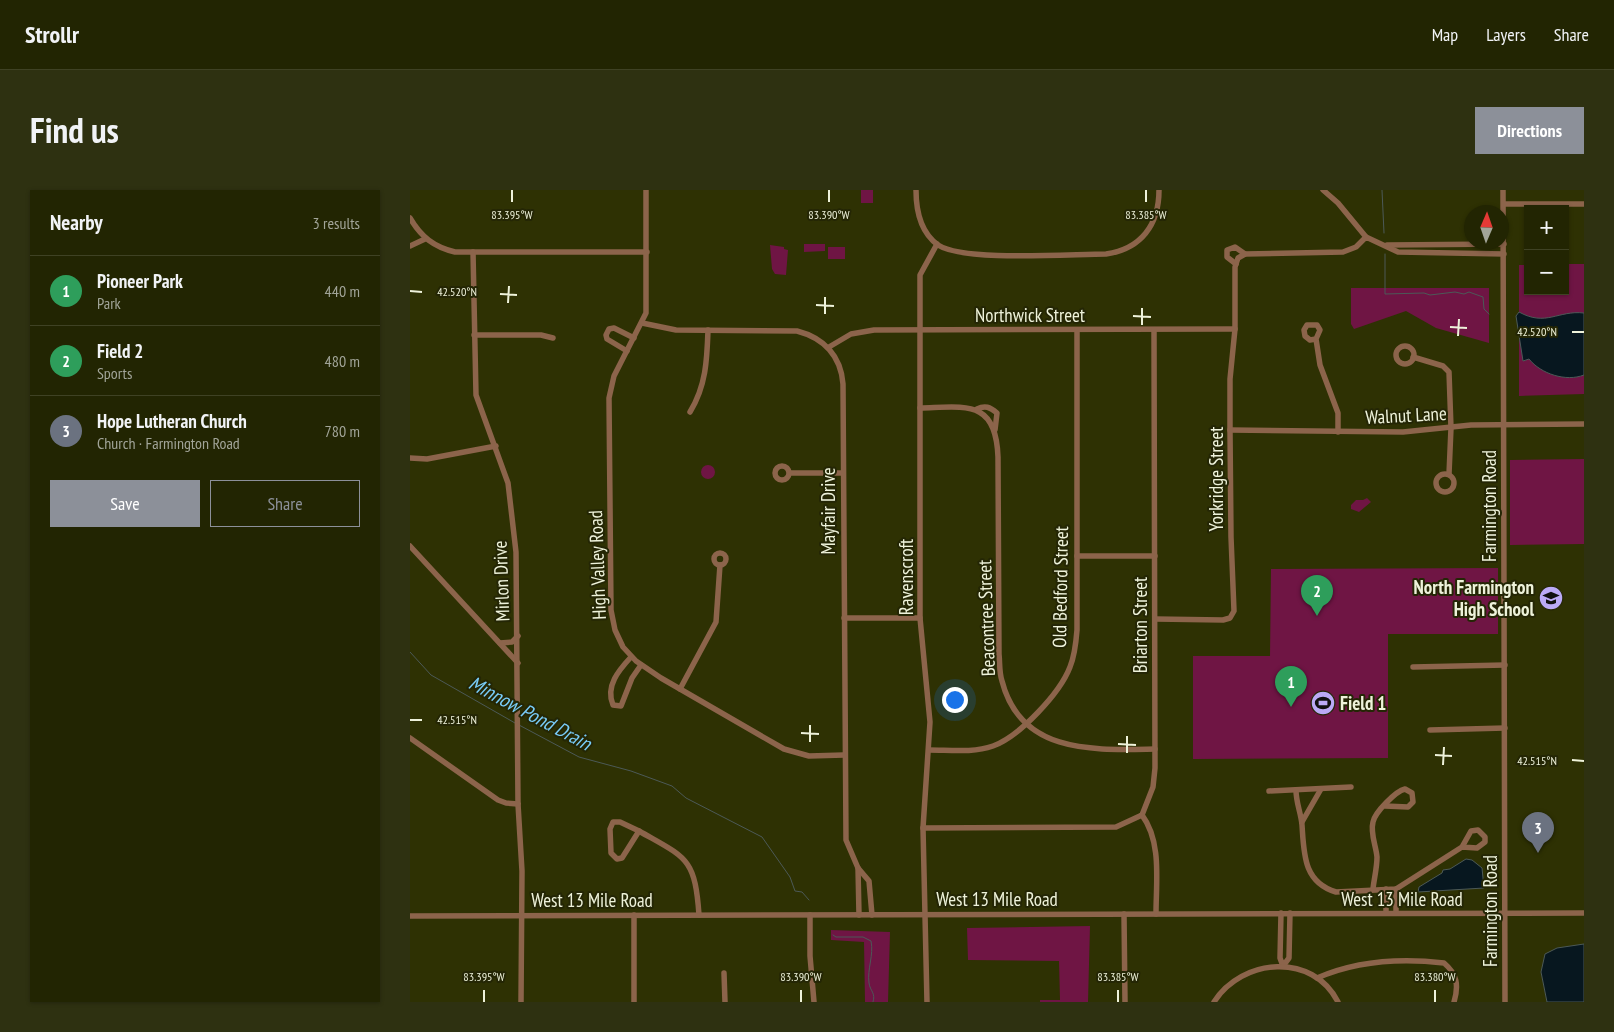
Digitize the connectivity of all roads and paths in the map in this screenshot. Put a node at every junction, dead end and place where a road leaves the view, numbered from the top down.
1 (646, 190) edge
2 (916, 190) edge
3 (1159, 190) edge
4 (1323, 190) edge
5 (1503, 190) edge
6 (1504, 204) joint
7 (1584, 204) edge
8 (411, 223) edge
9 (1366, 237) junction
10 (425, 239) junction
11 (937, 244) junction
12 (1436, 244) junction
13 (1464, 244) edge
14 (1387, 245) junction
15 (410, 246) edge
16 (1504, 250) edge
17 (473, 252) junction
18 (647, 252) junction
19 (1436, 253) junction
20 (1245, 254) junction
21 (1504, 254) junction
22 (1236, 264) junction
23 (642, 323) junction
24 (1235, 329) junction
25 (708, 330) junction
26 (920, 330) junction
27 (1077, 330) junction
28 (1154, 330) junction
29 (474, 335) junction
30 (553, 338) dead end
31 (634, 338) junction
32 (1316, 339) dead end
33 (829, 347) junction
34 (627, 351) junction
35 (1413, 357) dead end
36 (920, 408) junction
37 (977, 410) junction
38 (690, 412) dead end
39 (1504, 424) junction
40 (1584, 424) edge
41 (1451, 428) junction
42 (995, 430) junction
43 (1230, 430) junction
44 (1338, 432) junction
45 (496, 446) junction
46 (410, 458) edge
47 (790, 473) dead end
48 (843, 473) junction
49 (1449, 474) dead end
50 (410, 546) edge
51 (1077, 556) junction
52 (1155, 556) junction
53 (720, 566) dead end
54 (844, 618) junction
55 (920, 618) junction
56 (1155, 619) junction
57 (518, 636) junction
58 (500, 643) junction
59 (631, 656) junction
60 (518, 663) junction
61 (641, 665) junction
62 (1505, 665) junction
63 (1413, 667) dead end
64 (680, 689) junction
65 (1026, 723) junction
66 (1505, 728) junction
67 (1430, 730) dead end
68 (410, 738) edge
69 (1155, 749) junction
70 (929, 750) junction
71 (844, 754) junction
72 (1352, 786) dead end
73 (1321, 789) junction
74 (1296, 790) junction
75 (1269, 791) dead end
76 (518, 804) junction
77 (1385, 806) junction
78 (1142, 815) junction
79 (1302, 822) junction
80 (923, 828) junction
81 (638, 831) junction
82 (1462, 847) dead end
83 (858, 868) junction
84 (1373, 889) junction
85 (1386, 889) junction
86 (1396, 889) junction
87 (1281, 913) junction
88 (1290, 913) junction
89 (1396, 913) junction
90 (1584, 913) edge
91 (872, 914) junction
92 (923, 914) junction
93 (1124, 914) junction
94 (1156, 914) junction
95 (1386, 914) junction
96 (1504, 914) junction
97 (634, 915) junction
98 (699, 915) junction
99 (810, 915) junction
100 (859, 915) junction
101 (410, 916) edge
102 (523, 916) junction
103 (1283, 966) junction
104 (724, 973) dead end
105 (1317, 978) junction
106 (927, 999) edge
107 (521, 1002) edge
108 (634, 1002) edge
109 (725, 1002) edge
110 (814, 1002) edge
111 (920, 1002) edge
112 (1125, 1002) edge
113 (1214, 1002) edge
114 (1338, 1002) edge
115 (1454, 1002) edge
116 (1506, 1002) edge

1 - 18 street, High Valley Road
2 - 11 street
3 - 11 street
4 - 9 street
5 - 6 street, Farmington Road
6 - 7 street
8 - 10 street
9 - 14 street
9 - 20 street, Yorkridge Street
10 - 15 street
10 - 17 street
11 - 26 street, Ravenscroft
12 - 13 street
12 - 14 street
12 - 19 street
14 - 19 street
16 - 21 street, Farmington Road
17 - 18 street
17 - 29 street, Mirlon Drive
18 - 23 street, High Valley Road
19 - 21 street
20 - 22 street
20 - 22 street, Yorkridge Street
21 - 39 street, Farmington Road
22 - 24 street, Yorkridge Street
23 - 25 street
23 - 31 street, High Valley Road
24 - 28 street, Northwick Street
24 - 43 street, Yorkridge Street
25 - 33 street
25 - 38 street
26 - 27 street, Northwick Street
26 - 33 street, Northwick Street
26 - 36 street, Ravenscroft
27 - 28 street, Northwick Street
27 - 51 street, Old Bedford Street
28 - 52 street, Briarton Street
29 - 30 street
29 - 45 street, Mirlon Drive
31 - 34 street, High Valley Road
31 - 34 street
32 - 44 street
33 - 48 street, Mayfair Drive
34 - 59 street, High Valley Road
35 - 41 street
36 - 37 street, Beacontree Street
36 - 55 street, Ravenscroft
37 - 42 street
37 - 42 street, Beacontree Street
39 - 40 street, Walnut Lane
39 - 41 street, Walnut Lane
39 - 62 street, Farmington Road
41 - 44 street, Walnut Lane
41 - 49 street
42 - 65 street, Beacontree Street
43 - 44 street, Walnut Lane
43 - 56 street, Yorkridge Street
45 - 46 street
45 - 57 street, Mirlon Drive
47 - 48 street
48 - 54 street, Mayfair Drive
50 - 58 street
51 - 52 street
51 - 65 street, Old Bedford Street
52 - 56 street, Briarton Street
53 - 64 street
54 - 55 street
54 - 71 street, Mayfair Drive
55 - 70 street, Ravenscroft
56 - 69 street, Briarton Street
57 - 58 street
57 - 60 street, Mirlon Drive
58 - 60 street
59 - 61 street, High Valley Road
59 - 61 street
60 - 76 street, Mirlon Drive
61 - 64 street, High Valley Road
62 - 63 street
62 - 66 street, Farmington Road
64 - 71 street, High Valley Road
65 - 69 street, Beacontree Street
65 - 70 street, Old Bedford Street
66 - 67 street
66 - 96 street, Farmington Road
68 - 76 street
69 - 78 street, Briarton Street
70 - 80 street, Ravenscroft
71 - 83 street, Mayfair Drive
72 - 73 street
73 - 74 street
73 - 79 street
74 - 75 street
74 - 79 street
76 - 102 street, Mirlon Drive
77 - 77 street
77 - 84 street
78 - 80 street
78 - 94 street
79 - 84 street
80 - 92 street, Ravenscroft
81 - 81 street
81 - 98 street
82 - 86 street
83 - 91 street, Mayfair Drive
83 - 100 street, Mayfair Drive
84 - 85 street
85 - 86 street
85 - 95 street
86 - 89 street
87 - 88 street, West 13 Mile Road
87 - 94 street, West 13 Mile Road
87 - 103 street
88 - 95 street, West 13 Mile Road
88 - 103 street
89 - 95 street, West 13 Mile Road
89 - 96 street, West 13 Mile Road
90 - 96 street, West 13 Mile Road
91 - 92 street, West 13 Mile Road
91 - 100 street, West 13 Mile Road
92 - 93 street, West 13 Mile Road
92 - 106 street, Ravenscroft
93 - 94 street, West 13 Mile Road
93 - 112 street
96 - 116 street, Farmington Road
97 - 98 street, West 13 Mile Road
97 - 102 street, West 13 Mile Road
97 - 108 street
98 - 99 street, West 13 Mile Road
99 - 100 street, West 13 Mile Road
99 - 110 street
101 - 102 street, West 13 Mile Road
102 - 107 street, Mirlon Drive
103 - 105 street
103 - 113 street
104 - 109 street
105 - 114 street
105 - 115 street
106 - 111 street

